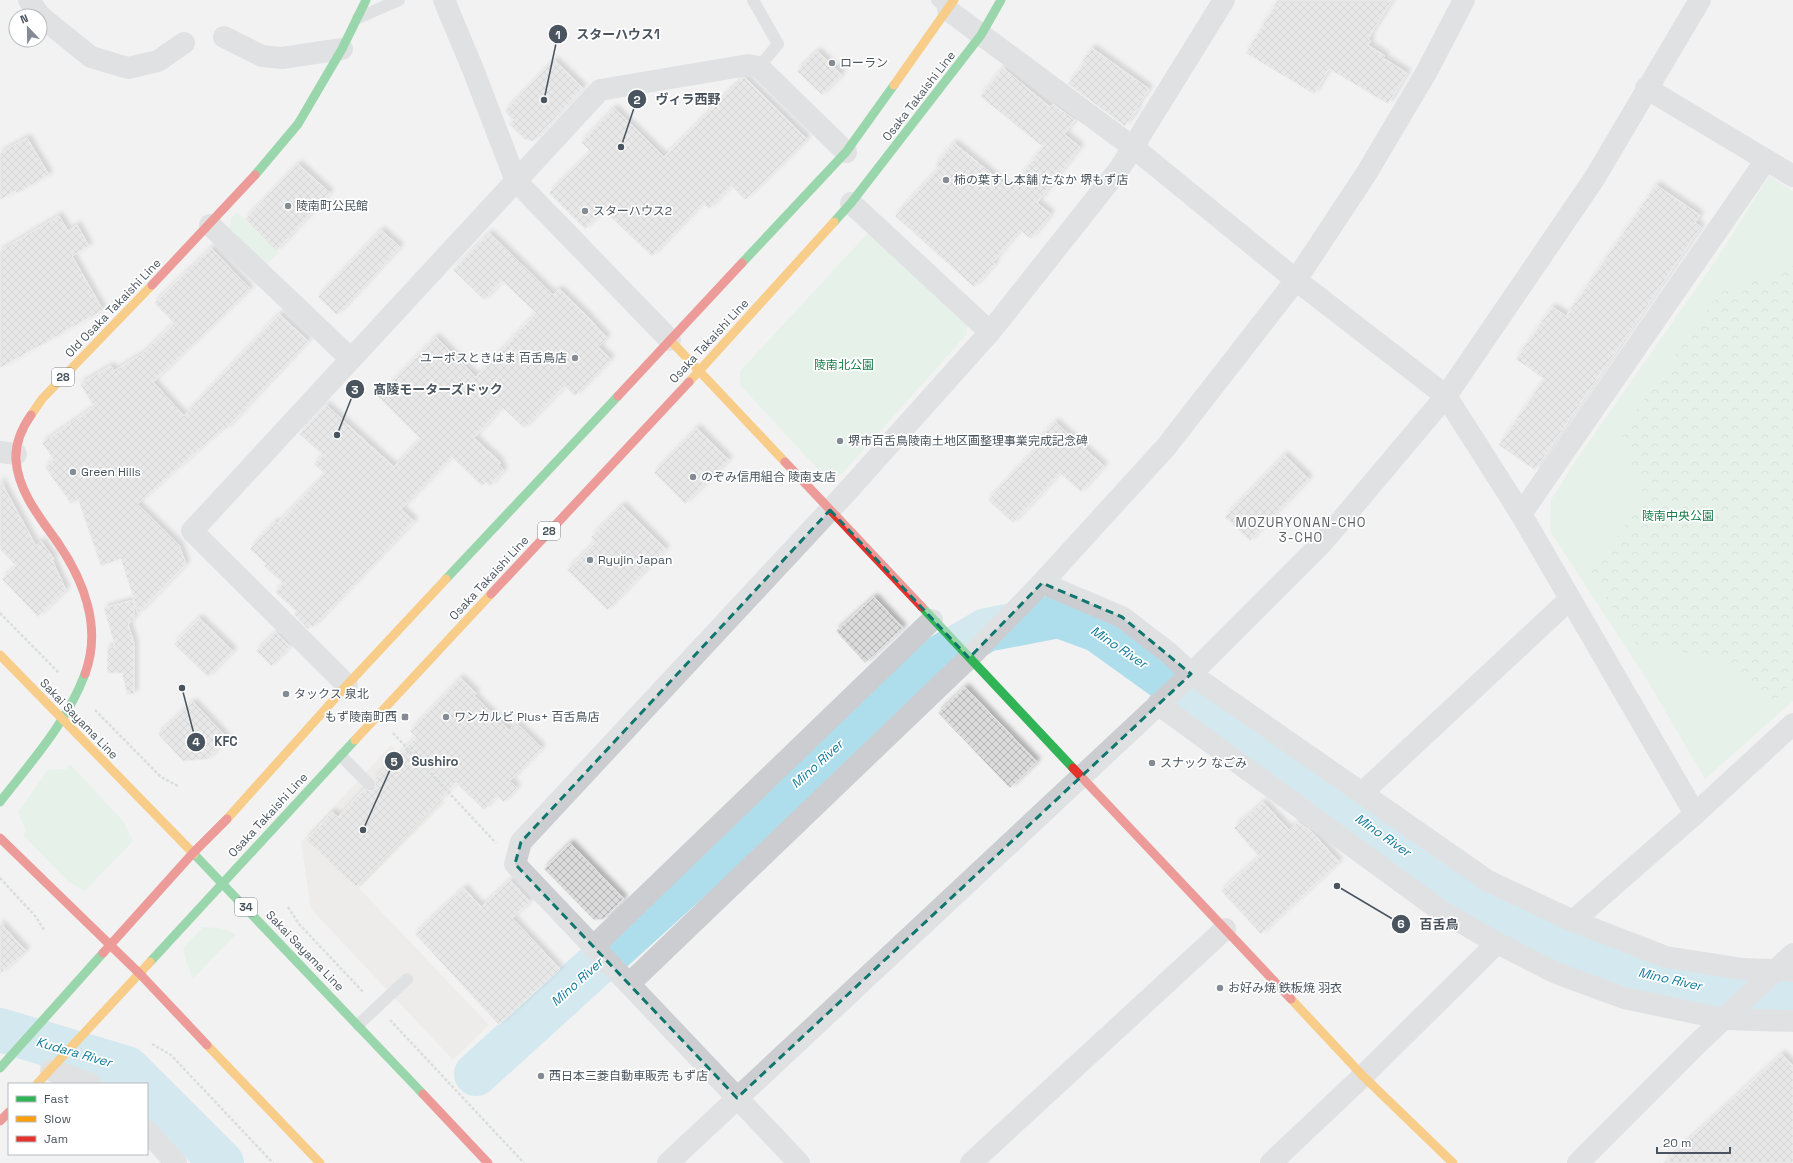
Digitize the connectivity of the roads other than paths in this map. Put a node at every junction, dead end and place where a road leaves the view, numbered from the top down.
1 (366, 0) edge
2 (399, 0) edge
3 (444, 0) edge
4 (753, 0) edge
5 (1001, 0) edge
6 (1224, 0) edge
7 (1464, 0) edge
8 (1700, 0) edge
9 (946, 3) edge
10 (358, 18) junction
11 (48, 22) edge
12 (981, 35) junction
13 (224, 37) dead end
14 (184, 43) dead end
15 (342, 49) junction
16 (759, 67) junction
17 (1646, 88) junction
18 (1134, 148) junction
19 (846, 152) junction
20 (1766, 160) junction
21 (1793, 176) edge
22 (516, 181) junction
23 (852, 203) junction
24 (210, 225) junction
25 (1296, 280) junction
26 (990, 332) junction
27 (670, 340) junction
28 (351, 360) junction
29 (699, 372) junction
30 (1446, 396) junction
31 (8, 453) edge
32 (830, 510) junction
33 (1521, 514) junction
34 (1042, 583) junction
35 (1570, 599) junction
36 (932, 620) junction
37 (0, 655) edge
38 (969, 658) junction
39 (1191, 674) junction
40 (348, 685) junction
41 (1158, 704) junction
42 (63, 720) junction
43 (1793, 724) edge
44 (341, 756) junction
45 (1081, 776) junction
46 (369, 784) dead end
47 (1362, 793) junction
48 (0, 802) edge
49 (1695, 814) junction
50 (0, 838) edge
51 (193, 853) junction
52 (221, 883) junction
53 (1573, 921) junction
54 (1225, 929) junction
55 (1497, 943) junction
56 (110, 945) junction
57 (596, 949) junction
58 (1793, 954) edge
59 (140, 974) junction
60 (1778, 974) edge
61 (407, 979) dead end
62 (624, 979) junction
63 (1731, 1012) junction
64 (1793, 1021) edge
65 (358, 1025) junction
66 (0, 1068) edge
67 (1363, 1076) junction
68 (44, 1077) edge
69 (84, 1083) edge
70 (737, 1098) junction
71 (8, 1113) edge
72 (0, 1121) edge
73 (148, 1132) edge
74 (176, 1163) edge
75 (320, 1163) edge
76 (488, 1163) edge
77 (668, 1163) edge
78 (799, 1163) edge
79 (971, 1163) edge
80 (1271, 1163) edge
81 (1453, 1163) edge
82 (1578, 1163) edge

1 - 10 main road, Old Osaka Takaishi Line / 28
2 - 10 lane
3 - 22 street
4 - 16 lane
5 - 12 main road, Osaka Takaishi Line / 28
6 - 18 street
7 - 25 street
8 - 17 street
9 - 12 street
9 - 19 main road, Osaka Takaishi Line
10 - 15 main road, Old Osaka Takaishi Line / 28
11 - 14 street
12 - 18 street
12 - 23 main road, Osaka Takaishi Line / 28
13 - 15 street
15 - 24 main road, Old Osaka Takaishi Line / 28
16 - 19 street
16 - 22 street
17 - 20 street
17 - 30 street
18 - 25 street
18 - 26 street
19 - 27 main road, Osaka Takaishi Line
20 - 21 street
20 - 33 street
22 - 27 street
22 - 28 street
23 - 26 street
23 - 29 main road, Osaka Takaishi Line / 28
24 - 28 street
24 - 31 main road, Old Osaka Takaishi Line / 28
25 - 30 street
25 - 34 street
26 - 32 street
27 - 29 main road
27 - 40 main road, Osaka Takaishi Line
28 - 40 street
29 - 32 main road
29 - 44 main road, Osaka Takaishi Line / 28
30 - 33 street
30 - 39 street
31 - 42 main road, Old Osaka Takaishi Line / 28
32 - 36 main road
32 - 57 street
33 - 35 street
34 - 38 street
34 - 39 street
35 - 47 street
35 - 49 street
36 - 38 main road
36 - 57 street
37 - 42 main road, Sakai Sayama Line / 34
38 - 45 main road
38 - 62 street
39 - 41 street
39 - 47 street
40 - 51 main road, Osaka Takaishi Line
41 - 45 street
41 - 55 street
42 - 48 main road, Old Osaka Takaishi Line / 28
42 - 51 main road, Sakai Sayama Line / 34
43 - 49 street
44 - 46 lane
44 - 52 main road, Osaka Takaishi Line / 28
45 - 54 main road
45 - 70 street
47 - 53 street
49 - 53 street
50 - 56 main road
51 - 52 main road, Sakai Sayama Line / 34
51 - 56 main road, Osaka Takaishi Line
52 - 59 main road, Osaka Takaishi Line / 28
52 - 65 main road, Sakai Sayama Line / 34
53 - 60 street
54 - 67 main road
54 - 79 street
55 - 63 street
55 - 67 street
56 - 59 main road
56 - 66 main road, Osaka Takaishi Line
57 - 62 street
58 - 60 street
59 - 68 main road, Osaka Takaishi Line / 28
59 - 75 main road
60 - 63 street
61 - 65 lane
62 - 70 street
63 - 64 street
63 - 82 street
65 - 76 main road, Sakai Sayama Line / 34
67 - 80 street
67 - 81 main road
68 - 69 street
70 - 77 street
70 - 78 street
71 - 72 main road
73 - 74 street

